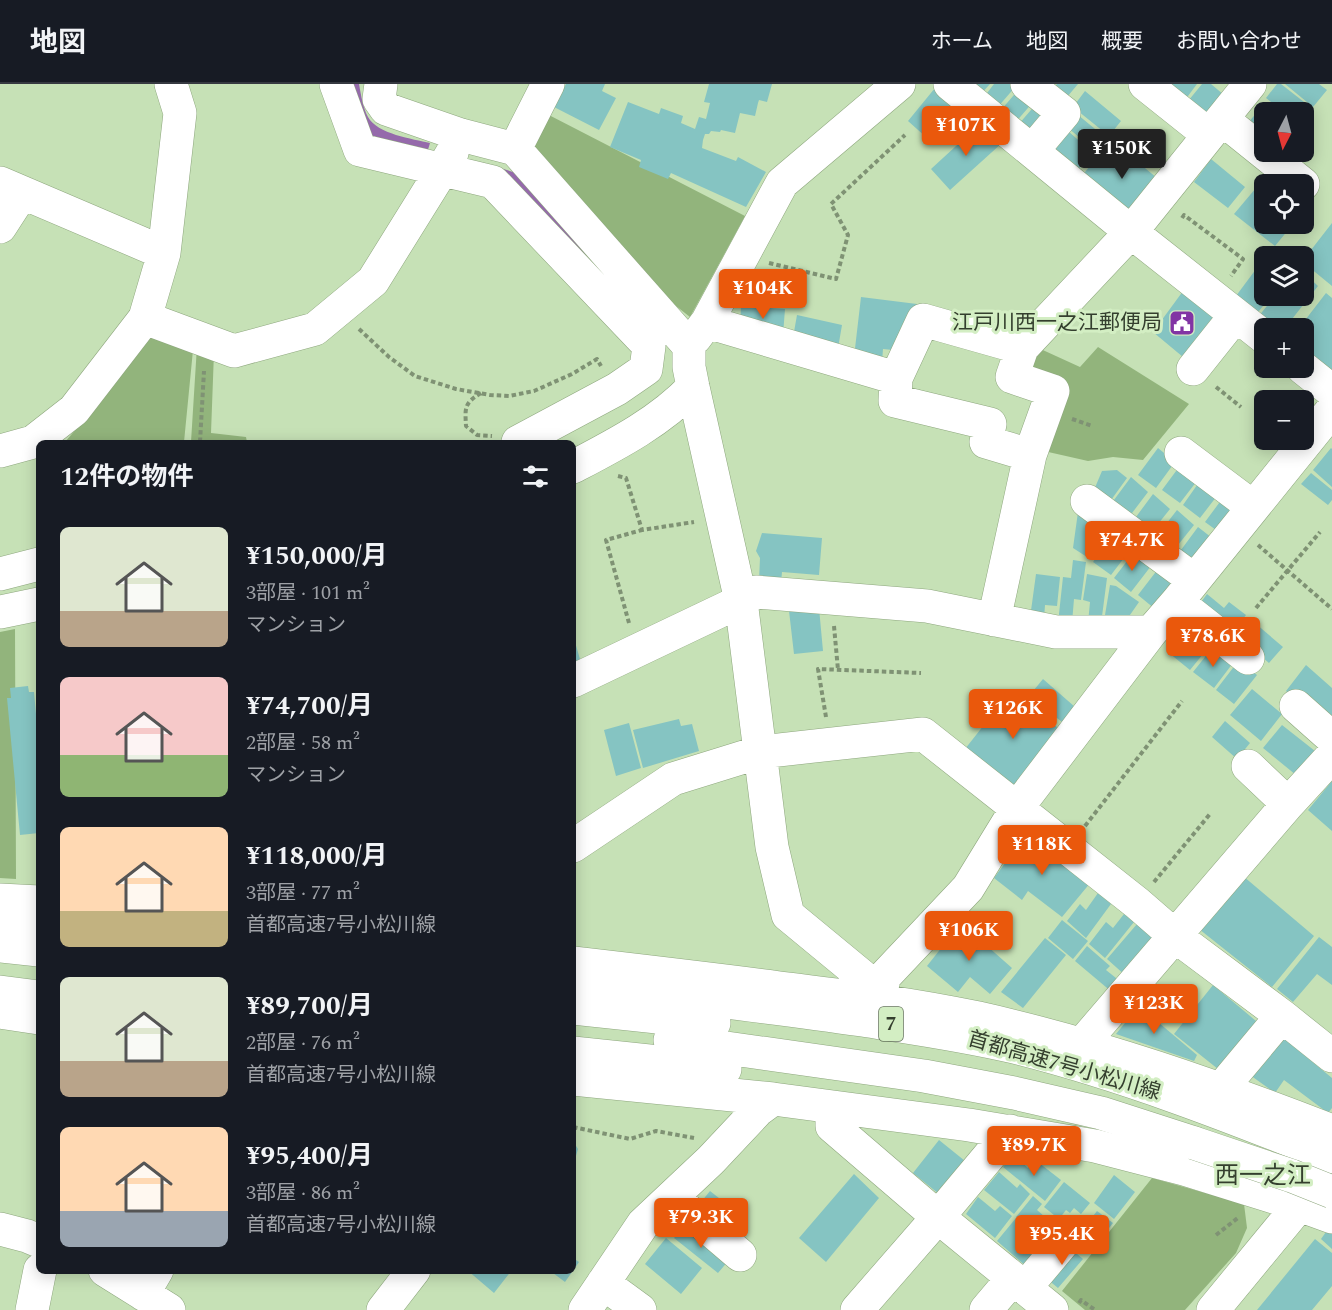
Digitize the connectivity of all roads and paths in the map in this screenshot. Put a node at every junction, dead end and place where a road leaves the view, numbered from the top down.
1 (171, 84) edge
2 (336, 84) edge
3 (381, 84) edge
4 (548, 84) edge
5 (899, 84) edge
6 (950, 84) edge
7 (1027, 84) edge
8 (1145, 84) edge
9 (1229, 104) edge
10 (905, 135) dead end
11 (515, 150) junction
12 (1032, 151) junction
13 (452, 153) junction
14 (1294, 174) edge
15 (11, 188) edge
16 (0, 227) edge
17 (1143, 242) junction
18 (164, 253) junction
19 (742, 257) junction
20 (1225, 306) junction
21 (342, 307) junction
22 (145, 318) junction
23 (1254, 329) edge
24 (698, 334) junction
25 (206, 340) junction
26 (1022, 348) junction
27 (1193, 369) dead end
28 (1314, 377) edge
29 (896, 378) junction
30 (693, 387) junction
31 (617, 389) junction
32 (534, 391) junction
33 (1332, 391) edge
34 (481, 393) junction
35 (534, 398) dead end
36 (1332, 410) edge
37 (509, 438) edge
38 (200, 440) edge
39 (0, 451) edge
40 (605, 451) junction
41 (1182, 453) dead end
42 (1030, 455) junction
43 (576, 466) edge
44 (1087, 501) dead end
45 (1245, 517) junction
46 (722, 518) junction
47 (642, 530) junction
48 (1320, 532) dead end
49 (36, 565) edge
50 (1287, 571) junction
51 (0, 574) edge
52 (1186, 591) junction
53 (832, 598) junction
54 (741, 601) junction
55 (36, 605) edge
56 (1256, 608) dead end
57 (1332, 609) edge
58 (0, 612) edge
59 (994, 620) junction
60 (1151, 632) junction
61 (636, 650) junction
62 (1248, 658) dead end
63 (838, 670) junction
64 (921, 673) dead end
65 (576, 680) edge
66 (1182, 701) dead end
67 (1296, 706) dead end
68 (1332, 738) edge
69 (830, 744) junction
70 (760, 752) junction
71 (1332, 756) edge
72 (1248, 766) dead end
73 (1288, 804) junction
74 (1017, 807) junction
75 (1210, 814) dead end
76 (576, 844) edge
77 (1068, 848) junction
78 (0, 900) edge
79 (36, 902) edge
80 (1137, 903) junction
81 (0, 920) edge
82 (1175, 936) junction
83 (26, 959) edge
84 (576, 963) edge
85 (576, 984) edge
86 (0, 992) edge
87 (870, 999) junction
88 (576, 1008) edge
89 (0, 1012) edge
90 (1282, 1016) junction
91 (36, 1018) edge
92 (576, 1029) edge
93 (1082, 1044) junction
94 (576, 1053) edge
95 (1332, 1056) edge
96 (576, 1078) edge
97 (1210, 1098) junction
98 (773, 1099) junction
99 (832, 1107) junction
100 (576, 1128) edge
101 (1010, 1131) junction
102 (1332, 1131) edge
103 (1194, 1143) junction
104 (1332, 1157) edge
105 (711, 1160) junction
106 (1332, 1168) edge
107 (1332, 1192) edge
108 (672, 1197) junction
109 (1299, 1205) junction
110 (938, 1217) junction
111 (1332, 1218) edge
112 (0, 1229) edge
113 (1066, 1239) dead end
114 (36, 1240) edge
115 (740, 1255) dead end
116 (39, 1274) edge
117 (115, 1274) edge
118 (411, 1274) edge
119 (603, 1283) junction
120 (1019, 1283) junction
121 (156, 1291) edge
122 (1063, 1309) edge
123 (32, 1310) edge
124 (383, 1310) edge
125 (585, 1310) edge
126 (640, 1310) edge
127 (857, 1310) edge
128 (986, 1310) edge
129 (1095, 1310) edge
130 (1213, 1310) edge

1 - 18 main road
2 - 13 main road
3 - 13 main road
4 - 11 main road
5 - 19 main road
6 - 12 main road
7 - 12 main road
8 - 9 main road
9 - 14 main road
9 - 17 main road
10 - 19 path
11 - 13 main road
11 - 24 main road
12 - 17 main road
13 - 21 main road
13 - 31 main road
15 - 16 main road
15 - 18 main road
17 - 20 main road
17 - 20 path
17 - 26 main road
18 - 22 main road
19 - 24 main road
20 - 23 main road
20 - 27 main road
21 - 25 main road
21 - 34 path
22 - 25 main road
22 - 39 main road
24 - 29 main road
24 - 30 main road
25 - 38 path
26 - 29 main road
26 - 42 main road
28 - 33 main road
29 - 42 main road
30 - 40 main road
30 - 46 main road
31 - 32 path
31 - 37 main road
32 - 34 path
32 - 35 path
34 - 37 path
36 - 45 main road
40 - 43 main road
40 - 47 path
41 - 45 main road
42 - 59 main road
44 - 52 main road
45 - 50 path
45 - 52 main road
46 - 47 path
46 - 54 main road
47 - 61 path
48 - 50 path
49 - 51 main road
50 - 56 path
50 - 57 path
52 - 60 main road
52 - 62 main road
53 - 54 main road
53 - 59 main road
53 - 63 path
54 - 61 main road
54 - 70 main road
55 - 58 main road
59 - 60 main road
60 - 74 main road
61 - 65 main road
63 - 64 path
63 - 69 path
66 - 77 path
67 - 68 main road
69 - 70 main road
69 - 74 main road
70 - 76 main road
70 - 87 main road
71 - 73 main road
72 - 73 main road
73 - 82 main road
74 - 77 main road
74 - 87 main road
75 - 80 path
77 - 80 main road
78 - 79 main road
80 - 82 main road
81 - 83 main road
82 - 90 main road
82 - 93 main road
83 - 86 main road
84 - 87 main road
85 - 97 main road, 首都高速7号小松川線 / 7
87 - 93 main road
88 - 97 main road
89 - 91 main road
90 - 95 main road
90 - 97 main road
92 - 103 main road
93 - 97 main road
94 - 103 main road, 首都高速7号小松川線
96 - 98 main road
97 - 102 main road
97 - 104 main road, 首都高速7号小松川線 / 7
98 - 99 main road
98 - 105 main road
99 - 101 main road
99 - 110 main road
100 - 105 path
101 - 109 main road
101 - 110 main road
103 - 107 main road, 首都高速7号小松川線, bridge
105 - 108 main road
106 - 109 main road
108 - 115 main road
108 - 119 main road
109 - 111 main road
109 - 130 main road
110 - 120 main road
110 - 127 main road
112 - 114 main road
113 - 120 main road
116 - 123 main road
117 - 121 main road
118 - 124 main road
119 - 125 main road
119 - 126 main road
120 - 122 main road
120 - 128 main road
122 - 129 path

